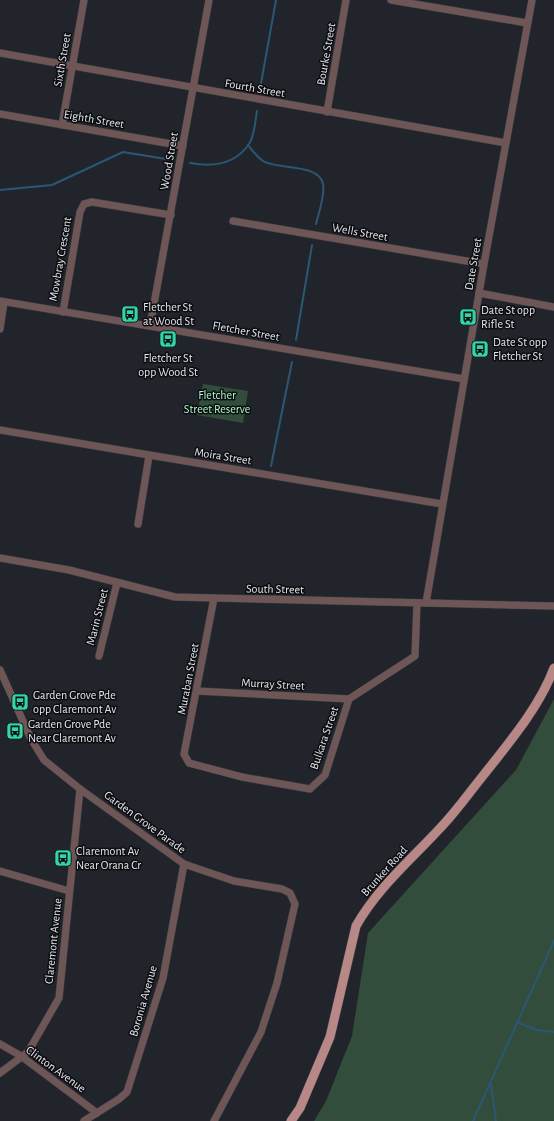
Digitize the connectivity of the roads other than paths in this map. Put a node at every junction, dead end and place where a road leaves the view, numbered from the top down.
1 (84, 0) edge
2 (209, 0) edge
3 (346, 0) edge
4 (391, 0) edge
5 (532, 0) edge
6 (527, 23) junction
7 (0, 53) edge
8 (72, 66) junction
9 (194, 88) junction
10 (327, 112) junction
11 (0, 114) edge
12 (62, 125) junction
13 (506, 143) junction
14 (183, 146) junction
15 (171, 215) junction
16 (233, 221) dead end
17 (484, 264) junction
18 (479, 293) junction
19 (2, 302) edge
20 (554, 307) edge
21 (63, 312) junction
22 (150, 326) junction
23 (0, 329) edge
24 (464, 378) junction
25 (0, 430) edge
26 (148, 456) junction
27 (442, 504) junction
28 (138, 524) dead end
29 (0, 558) edge
30 (117, 583) junction
31 (214, 598) junction
32 (417, 603) junction
33 (426, 603) junction
34 (554, 606) edge
35 (99, 656) dead end
36 (554, 668) edge
37 (0, 670) edge
38 (197, 691) junction
39 (348, 699) junction
40 (189, 763) joint
41 (80, 789) junction
42 (184, 864) junction
43 (0, 871) edge
44 (69, 891) junction
45 (0, 1044) edge
46 (21, 1056) junction
47 (0, 1073) edge
48 (97, 1113) junction
49 (84, 1121) edge
50 (214, 1121) edge
51 (291, 1121) edge

1 - 8 street, Sixth Street
2 - 9 street, Wood Street
3 - 10 street, Bourke Street
4 - 6 street
5 - 6 street, Date Street
6 - 13 street, Date Street
7 - 8 street, Fourth Street
8 - 9 street, Fourth Street
8 - 12 street, Sixth Street
9 - 10 street, Fourth Street
9 - 14 street, Wood Street
10 - 13 street, Fourth Street
11 - 12 street, Eighth Street
12 - 14 street, Eighth Street
13 - 17 street, Date Street
14 - 15 street, Wood Street
15 - 21 street, Mowbray Crescent
15 - 22 street, Wood Street
16 - 17 street, Wells Street
17 - 18 street, Date Street
18 - 20 street
18 - 24 street, Date Street
19 - 21 street, Fletcher Street
19 - 23 street
21 - 22 street, Fletcher Street
22 - 24 street, Fletcher Street
24 - 27 street, Date Street
25 - 26 street, Moira Street
26 - 27 street, Moira Street
26 - 28 street
27 - 33 street, Date Street
29 - 30 street, South Street
30 - 31 street, South Street
30 - 35 street, Marin Street
31 - 32 street, South Street
31 - 38 street, Muraban Street
32 - 33 street, South Street
32 - 39 street, Bulkara Street
33 - 34 street, South Street
36 - 51 main road, Brunker Road
37 - 41 street, Garden Grove Parade
38 - 39 street, Murray Street
38 - 40 street, Muraban Street
39 - 40 street, Bulkara Street
41 - 42 street, Garden Grove Parade
41 - 44 street, Claremont Avenue
42 - 48 street, Boronia Avenue
42 - 50 street, Garden Grove Parade
43 - 44 street
44 - 46 street, Claremont Avenue
45 - 46 street, Clinton Avenue
46 - 47 street, Claremont Avenue
46 - 48 street, Clinton Avenue
48 - 49 street, Boronia Avenue

